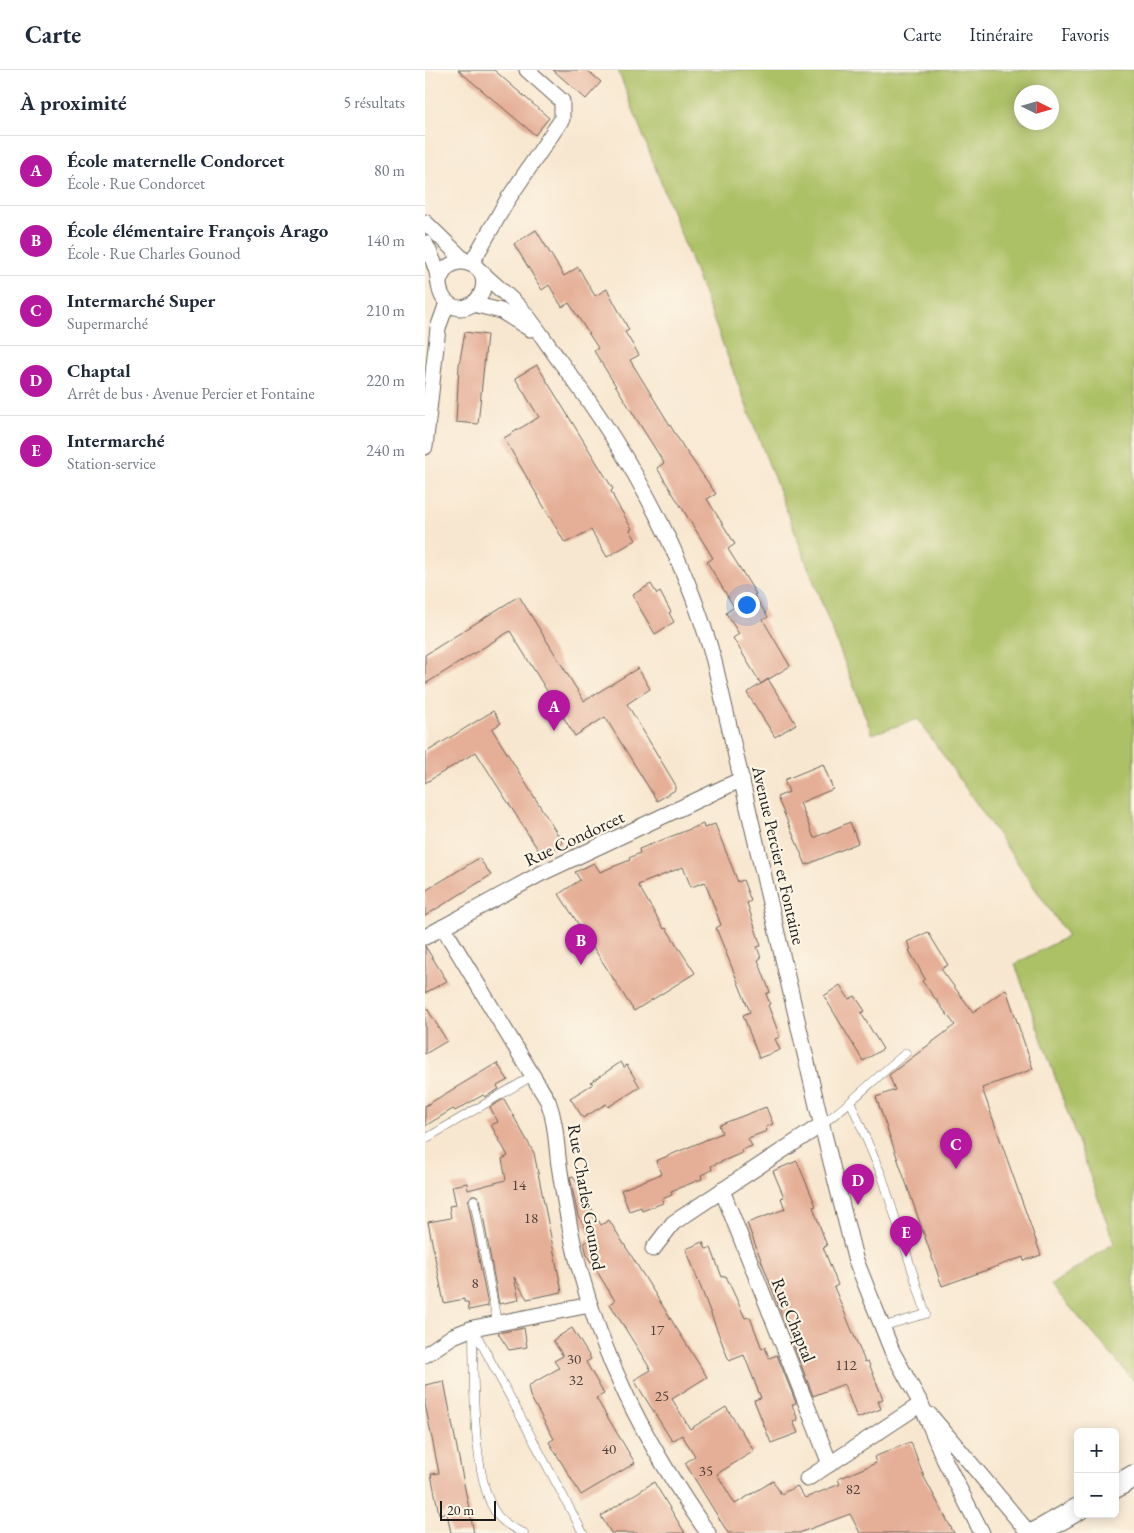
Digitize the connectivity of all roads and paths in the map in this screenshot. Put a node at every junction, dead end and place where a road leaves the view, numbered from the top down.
1 (527, 70) edge
2 (425, 222) edge
3 (425, 243) edge
4 (469, 263) junction
5 (482, 274) junction
6 (439, 282) junction
7 (447, 302) junction
8 (473, 304) junction
9 (543, 339) junction
10 (425, 447) edge
11 (742, 779) junction
12 (443, 927) junction
13 (425, 937) edge
14 (906, 1053) dead end
15 (534, 1075) junction
16 (851, 1103) junction
17 (821, 1125) junction
18 (425, 1139) edge
19 (722, 1190) junction
20 (473, 1200) dead end
21 (653, 1249) dead end
22 (590, 1305) junction
23 (497, 1322) junction
24 (881, 1327) junction
25 (473, 1328) junction
26 (426, 1350) edge
27 (921, 1404) junction
28 (830, 1464) junction
29 (1134, 1476) edge
30 (807, 1479) dead end
31 (1119, 1485) edge
32 (1074, 1511) edge
33 (524, 1533) edge
34 (583, 1533) edge
35 (708, 1533) edge
36 (982, 1533) edge
37 (1029, 1533) edge
38 (1036, 1533) edge

1 - 4 street
2 - 4 street, Avenue Percier et Fontaine
3 - 6 street
4 - 5 street, Avenue Percier et Fontaine
4 - 6 street
5 - 8 street
5 - 9 street, Avenue Percier et Fontaine
6 - 7 street
7 - 8 street, Avenue Percier et Fontaine
7 - 10 street
8 - 9 street, Avenue Percier et Fontaine
9 - 11 street, Avenue Percier et Fontaine
11 - 12 street, Rue Condorcet
11 - 17 street, Avenue Percier et Fontaine
12 - 13 street, Rue Condorcet
12 - 15 street, Rue Charles Gounod
14 - 16 lane
15 - 18 lane
15 - 22 street, Rue Charles Gounod
16 - 17 lane
16 - 24 lane
17 - 19 street
17 - 24 street, Avenue Percier et Fontaine
19 - 21 street
19 - 28 street, Rue Chaptal
20 - 23 lane
22 - 23 street
22 - 35 street, Rue Charles Gounod
23 - 25 street
24 - 27 street, Avenue Percier et Fontaine
25 - 26 street
25 - 33 lane
25 - 34 lane
27 - 28 street
27 - 36 street, Avenue Percier et Fontaine
27 - 37 street, Avenue Percier et Fontaine
28 - 30 street
29 - 31 main road
32 - 38 main road

